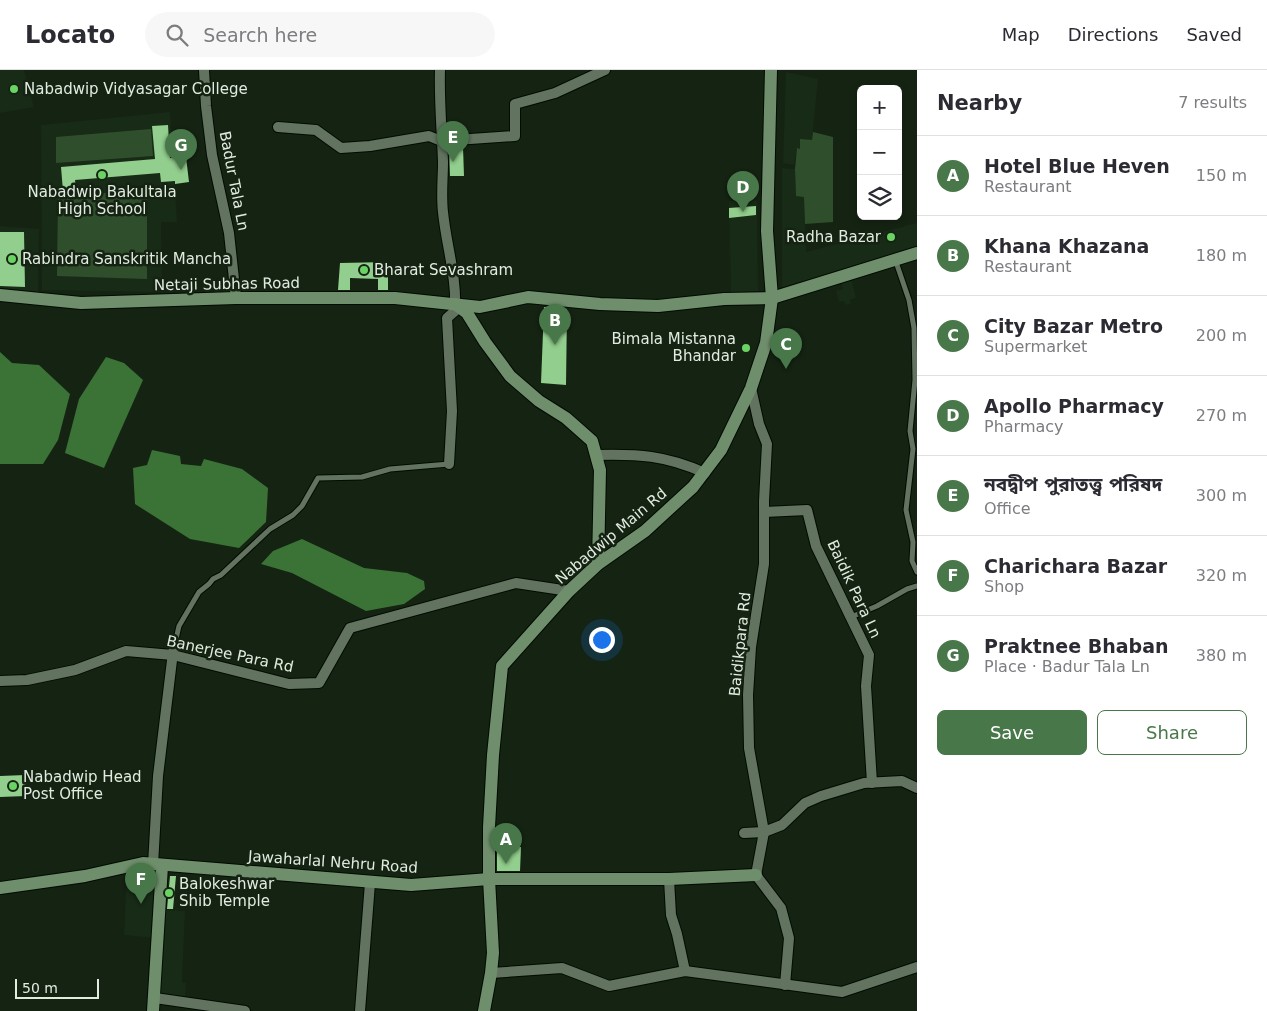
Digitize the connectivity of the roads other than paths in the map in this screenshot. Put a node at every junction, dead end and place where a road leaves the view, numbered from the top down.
1 (204, 70) edge
2 (440, 70) edge
3 (605, 70) edge
4 (771, 70) edge
5 (278, 127) dead end
6 (438, 140) junction
7 (917, 253) edge
8 (895, 259) junction
9 (0, 295) edge
10 (236, 298) junction
11 (772, 298) junction
12 (455, 307) junction
13 (751, 388) junction
14 (596, 455) junction
15 (449, 464) joint
16 (705, 473) junction
17 (764, 512) junction
18 (598, 564) junction
19 (917, 572) edge
20 (917, 586) edge
21 (569, 591) junction
22 (850, 617) junction
23 (173, 654) junction
24 (0, 681) edge
25 (872, 783) junction
26 (917, 788) edge
27 (764, 832) junction
28 (744, 833) dead end
29 (158, 865) junction
30 (756, 875) junction
31 (489, 879) junction
32 (669, 879) junction
33 (370, 883) junction
34 (0, 888) edge
35 (917, 967) edge
36 (685, 970) junction
37 (491, 973) junction
38 (785, 984) junction
39 (154, 998) junction
40 (153, 1011) edge
41 (245, 1011) edge
42 (360, 1011) edge
43 (484, 1011) edge

1 - 10 street, Badur Tala Ln
2 - 6 street
3 - 6 street
4 - 11 main road, Nabadwip Main Rd
5 - 6 street
6 - 12 street
7 - 8 main road
8 - 11 main road
8 - 19 lane
9 - 10 main road, Netaji Subhas Road
10 - 12 main road, Netaji Subhas Road
11 - 12 main road, Netaji Subhas Road
11 - 13 main road, Nabadwip Main Rd
12 - 14 main road
12 - 15 street
13 - 16 main road, Nabadwip Main Rd
13 - 17 street, Baidikpara Rd
14 - 16 street
14 - 18 main road
15 - 23 lane
16 - 18 main road, Nabadwip Main Rd
17 - 22 street, Baidik Para Ln
17 - 27 street, Baidikpara Rd
18 - 21 main road, Nabadwip Main Rd
20 - 22 lane
21 - 23 street, Banerjee Para Rd
21 - 31 main road, Nabadwip Main Rd
22 - 25 street, Baidik Para Ln
23 - 24 street, Banerjee Para Rd
23 - 29 street
25 - 26 street
25 - 27 street
27 - 28 street
27 - 30 street, Baidikpara Rd
29 - 33 main road, Jawaharlal Nehru Road
29 - 34 main road, Jawaharlal Nehru Road
29 - 39 main road
30 - 32 main road, Jawaharlal Nehru Road
30 - 38 street
31 - 32 main road, Jawaharlal Nehru Road
31 - 33 main road, Jawaharlal Nehru Road
31 - 37 main road, Nabadwip Main Rd
32 - 36 street
33 - 42 street
35 - 38 street
36 - 37 street
36 - 38 street
37 - 43 main road, Nabadwip Main Rd
39 - 40 main road
39 - 41 street

